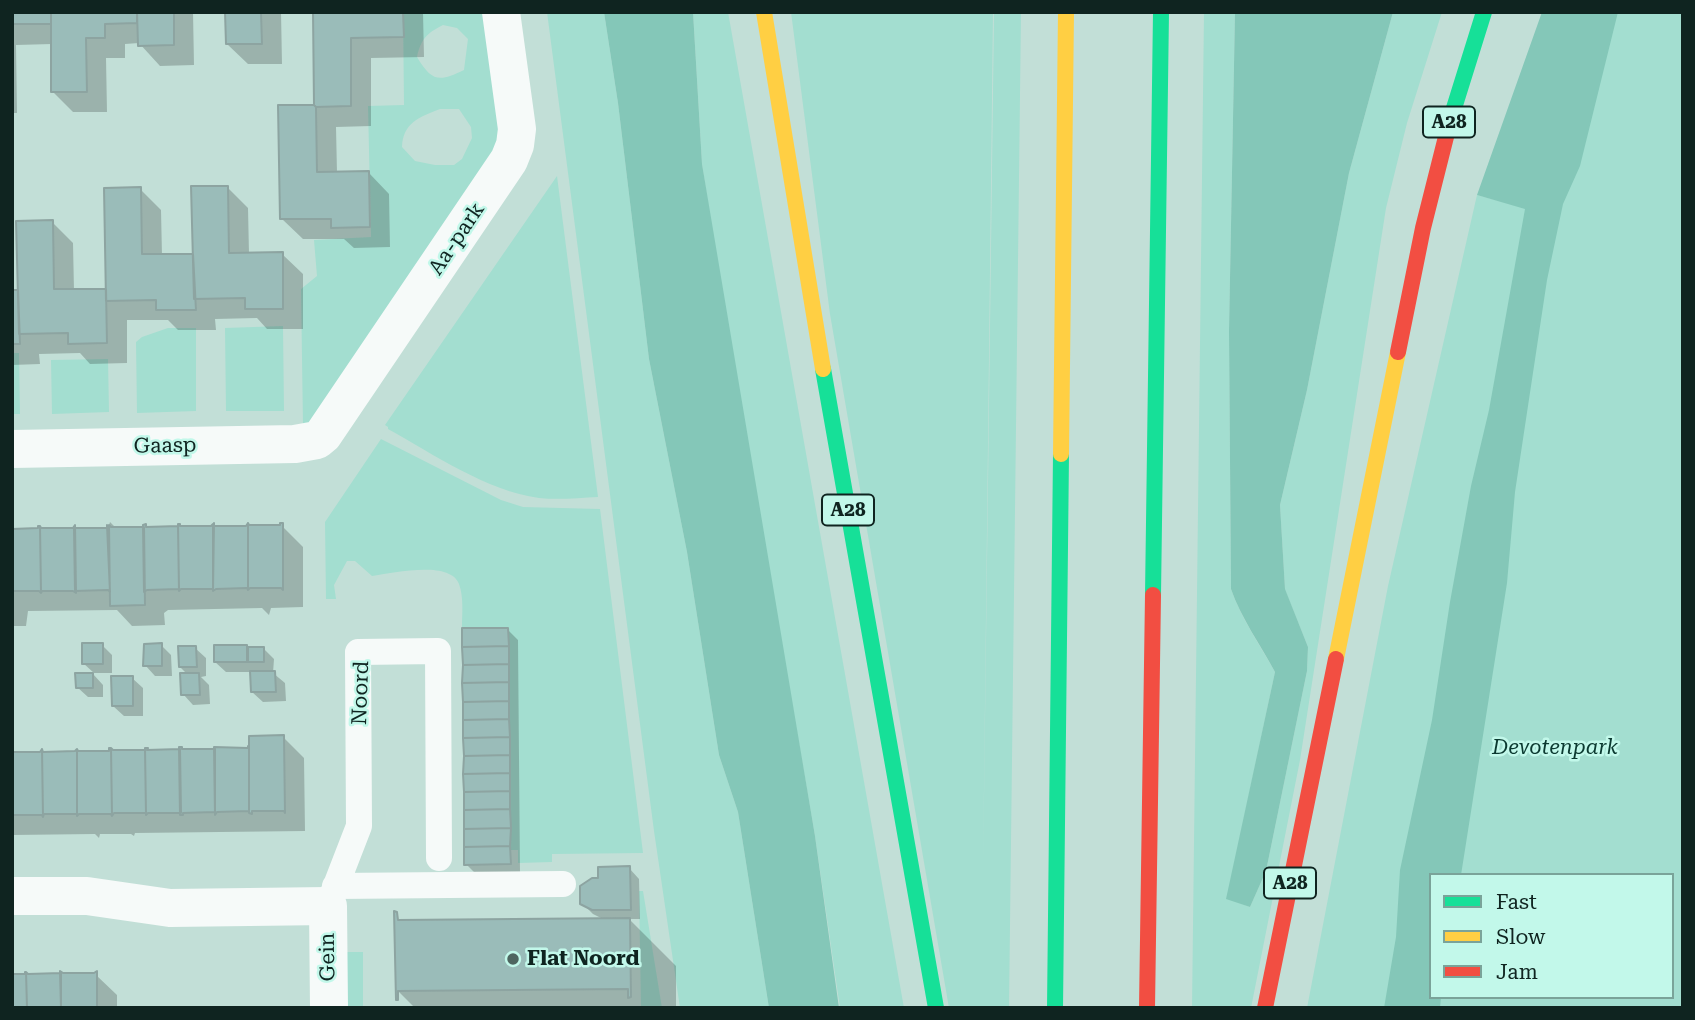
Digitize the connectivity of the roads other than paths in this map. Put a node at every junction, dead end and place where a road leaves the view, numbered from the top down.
1 (501, 12) edge
2 (764, 12) edge
3 (1066, 12) edge
4 (1161, 12) edge
5 (1483, 12) edge
6 (317, 440) joint
7 (12, 449) edge
8 (439, 858) dead end
9 (563, 884) dead end
10 (12, 896) edge
11 (331, 896) junction
12 (329, 1008) edge
13 (936, 1008) edge
14 (1055, 1008) edge
15 (1147, 1008) edge
16 (1265, 1008) edge

1 - 6 street, Aa-park
2 - 13 highway, A28
3 - 14 highway
4 - 15 highway
5 - 16 highway, A28
6 - 7 street, Gaasp
8 - 11 lane, Noord
9 - 11 lane
10 - 11 street
11 - 12 street, Gein

